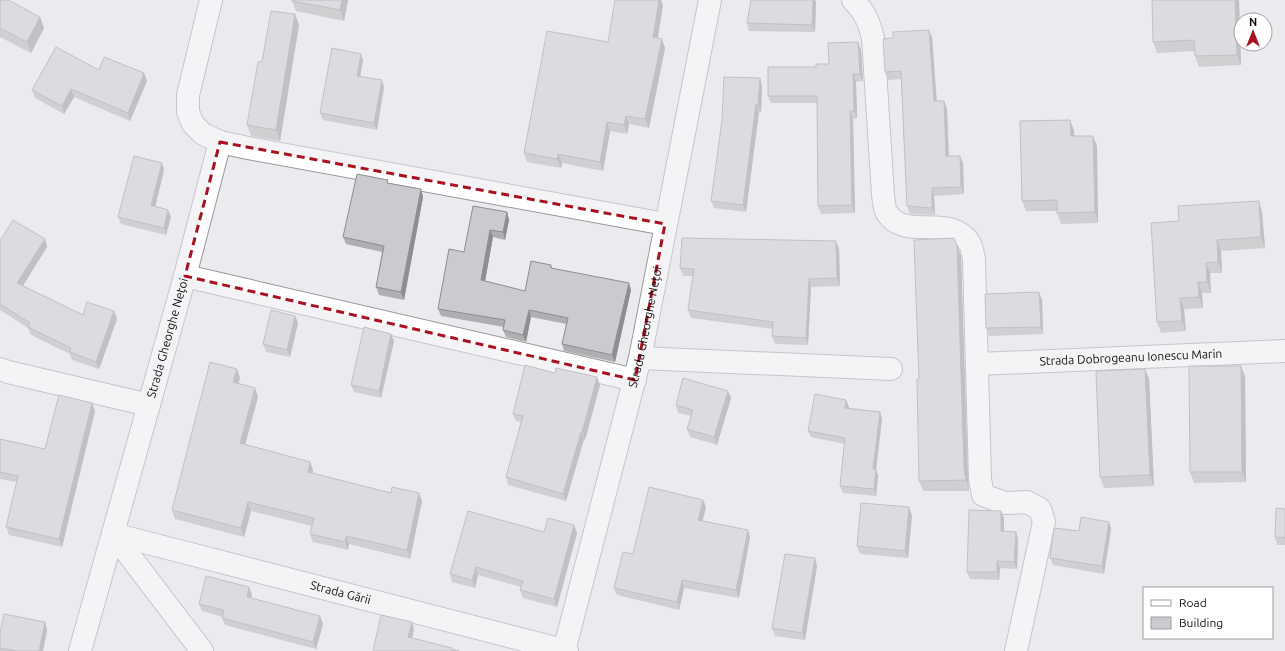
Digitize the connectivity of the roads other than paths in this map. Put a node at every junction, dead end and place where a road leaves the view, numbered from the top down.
1 (211, 0) edge
2 (710, 0) edge
3 (853, 0) edge
4 (220, 142) junction
5 (665, 224) junction
6 (185, 276) junction
7 (1285, 351) edge
8 (640, 358) junction
9 (978, 364) junction
10 (0, 369) edge
11 (891, 369) dead end
12 (635, 380) junction
13 (149, 405) junction
14 (113, 534) junction
15 (80, 651) edge
16 (202, 651) edge
17 (565, 651) edge
18 (1016, 651) edge

1 - 4 street
2 - 5 street, Strada Gheorghe Nețoi
3 - 9 street
4 - 5 street
4 - 6 street, Strada Gheorghe Nețoi
5 - 8 street, Strada Gheorghe Nețoi
6 - 12 street
6 - 13 street, Strada Gheorghe Nețoi
7 - 9 street, Strada Dobrogeanu Ionescu Marin
8 - 11 street
8 - 12 street, Strada Gheorghe Nețoi
9 - 18 street
10 - 13 street
12 - 17 street, Strada Gheorghe Nețoi
13 - 14 street, Strada Gheorghe Nețoi
14 - 15 street, Strada Gheorghe Nețoi
14 - 16 street
14 - 17 street, Strada Gării

